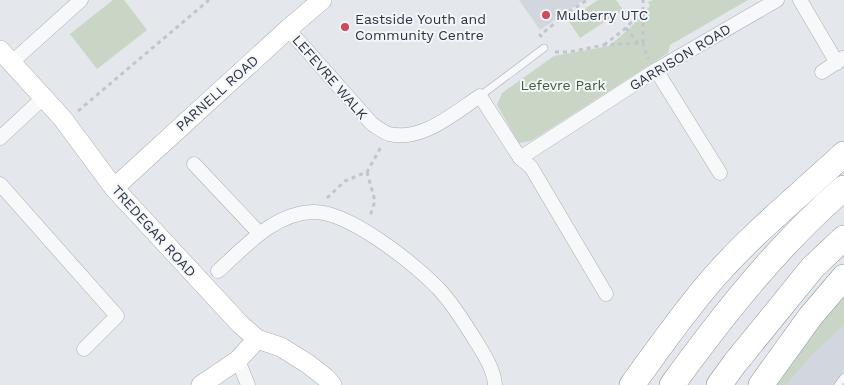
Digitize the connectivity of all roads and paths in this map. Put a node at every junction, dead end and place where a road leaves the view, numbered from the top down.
1 (81, 0) edge
2 (209, 0) edge
3 (322, 0) edge
4 (587, 0) edge
5 (643, 0) edge
6 (777, 0) edge
7 (800, 0) edge
8 (642, 10) junction
9 (626, 28) junction
10 (288, 29) junction
11 (640, 43) junction
12 (604, 44) junction
13 (546, 47) junction
14 (6, 56) edge
15 (840, 60) edge
16 (656, 70) junction
17 (822, 72) dead end
18 (480, 96) junction
19 (44, 98) junction
20 (74, 114) dead end
21 (388, 134) junction
22 (0, 138) edge
23 (844, 154) edge
24 (520, 158) junction
25 (194, 164) dead end
26 (367, 172) junction
27 (720, 173) dead end
28 (0, 184) edge
29 (114, 188) junction
30 (844, 188) edge
31 (331, 194) dead end
32 (373, 208) dead end
33 (258, 234) junction
34 (844, 238) edge
35 (218, 271) dead end
36 (844, 277) edge
37 (606, 294) dead end
38 (257, 339) junction
39 (84, 349) dead end
40 (238, 360) junction
41 (844, 377) edge
42 (201, 385) edge
43 (248, 385) edge
44 (332, 385) edge
45 (495, 385) edge
46 (632, 385) edge
47 (672, 385) edge
48 (719, 385) edge
49 (761, 385) edge
50 (838, 385) edge

1 - 14 street
2 - 20 path
3 - 10 main road, PARNELL ROAD
4 - 13 path
5 - 8 path
6 - 16 street, GARRISON ROAD
7 - 15 street
8 - 9 path
8 - 11 path
9 - 11 path
9 - 12 path
10 - 21 street, LEFEVRE WALK
10 - 29 main road, PARNELL ROAD
11 - 12 path
11 - 16 path
12 - 13 path
13 - 18 lane
14 - 19 main road, TREDEGAR ROAD
15 - 17 street
16 - 24 street, GARRISON ROAD
16 - 27 street
18 - 21 street
18 - 24 street
19 - 22 street
19 - 29 main road, TREDEGAR ROAD
21 - 26 path
23 - 46 highway
24 - 37 street
25 - 33 street
26 - 31 path
26 - 32 path
28 - 39 street
29 - 38 main road, TREDEGAR ROAD
30 - 47 highway
33 - 35 street
33 - 45 street
34 - 48 highway
36 - 49 highway
38 - 40 main road
38 - 44 main road, TREDEGAR ROAD
40 - 42 main road
40 - 43 street
41 - 50 lane

